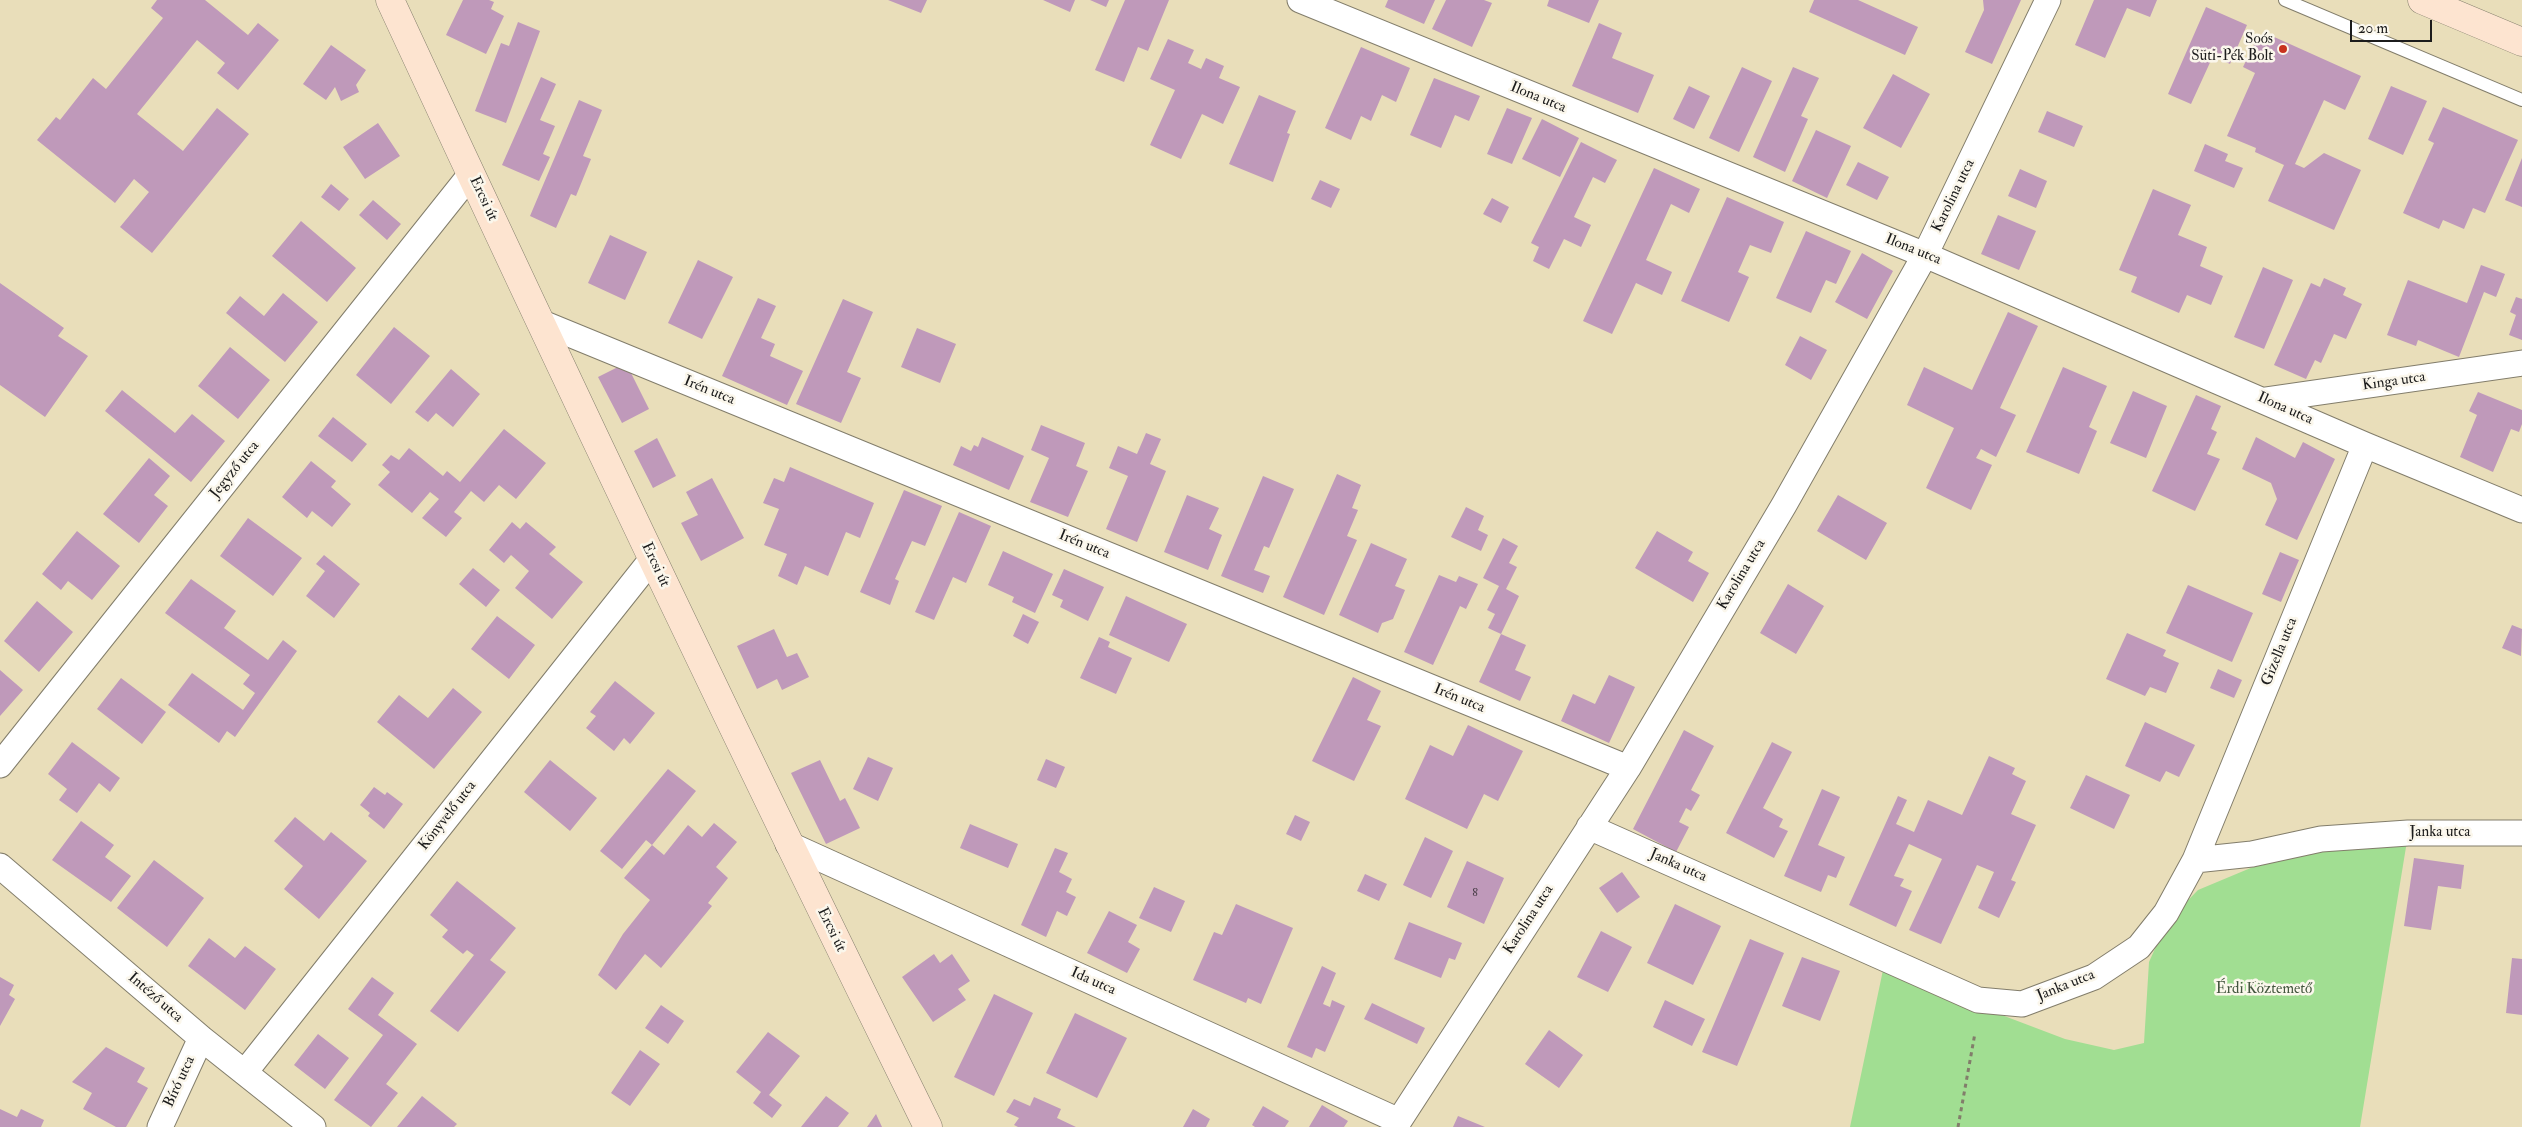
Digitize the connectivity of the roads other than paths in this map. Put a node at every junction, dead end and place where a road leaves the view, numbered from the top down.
1 (390, 0) edge
2 (1300, 0) edge
3 (2048, 0) edge
4 (2284, 0) edge
5 (2422, 0) edge
6 (2522, 42) edge
7 (2522, 100) edge
8 (471, 174) junction
9 (1925, 254) junction
10 (540, 322) junction
11 (2522, 363) edge
12 (2265, 400) junction
13 (2365, 445) junction
14 (2522, 510) edge
15 (652, 559) junction
16 (0, 765) edge
17 (1628, 768) junction
18 (1589, 827) junction
19 (2522, 833) edge
20 (788, 844) junction
21 (2194, 860) junction
22 (0, 866) edge
23 (201, 1038) junction
24 (245, 1072) junction
25 (1397, 1124) edge
26 (160, 1127) edge
27 (313, 1127) edge
28 (928, 1127) edge

1 - 8 main road, Ercsi út
2 - 9 street, Ilona utca
3 - 9 street, Karolina utca
4 - 7 lane
5 - 6 main road
8 - 10 main road, Ercsi út
8 - 16 street, Jegyző utca
9 - 12 street, Ilona utca
9 - 17 street, Karolina utca
10 - 15 main road, Ercsi út
10 - 17 street, Irén utca
11 - 12 street, Kinga utca
12 - 13 street, Ilona utca
13 - 14 street, Ilona utca
13 - 21 street, Gizella utca
15 - 20 main road, Ercsi út
15 - 24 street, Könyvelő utca
17 - 18 street, Karolina utca
18 - 21 street, Janka utca
18 - 25 street, Karolina utca
19 - 21 street, Janka utca
20 - 25 street, Ida utca
20 - 28 main road, Ercsi út
22 - 23 street, Intéző utca
23 - 24 street, Intéző utca
23 - 26 street, Bíró utca
24 - 27 street, Intéző utca

